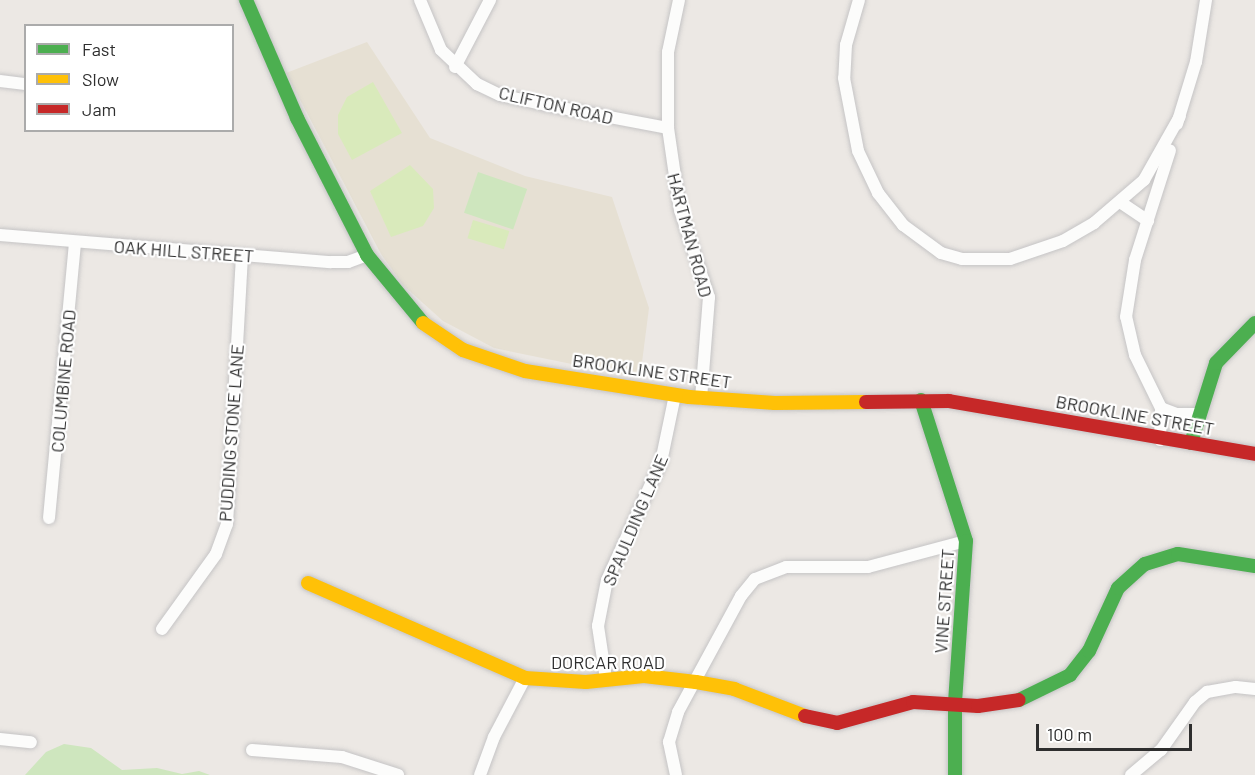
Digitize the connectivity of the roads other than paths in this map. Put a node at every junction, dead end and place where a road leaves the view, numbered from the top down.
1 (246, 0) edge
2 (420, 0) edge
3 (490, 0) edge
4 (679, 0) edge
5 (859, 0) edge
6 (1206, 0) edge
7 (455, 67) junction
8 (0, 81) edge
9 (24, 84) edge
10 (1180, 116) junction
11 (668, 128) junction
12 (1120, 202) junction
13 (1148, 221) junction
14 (0, 235) edge
15 (75, 243) junction
16 (242, 255) junction
17 (367, 255) junction
18 (1255, 323) edge
19 (675, 395) junction
20 (701, 399) junction
21 (921, 400) junction
22 (1161, 408) junction
23 (1198, 414) junction
24 (1160, 440) junction
25 (1191, 443) junction
26 (1255, 454) edge
27 (49, 518) dead end
28 (966, 541) junction
29 (1255, 566) edge
30 (308, 583) dead end
31 (162, 628) dead end
32 (525, 678) junction
33 (606, 679) junction
34 (696, 682) junction
35 (1255, 689) edge
36 (955, 702) junction
37 (0, 739) edge
38 (31, 742) dead end
39 (252, 750) dead end
40 (398, 775) edge
41 (480, 775) edge
42 (676, 775) edge
43 (955, 775) edge
44 (1131, 775) edge

1 - 17 street, BROOKLINE STREET
2 - 7 street, CLIFTON ROAD
3 - 7 street
4 - 11 street, HARTMAN ROAD
5 - 12 street
6 - 10 street
7 - 11 street, CLIFTON ROAD
8 - 9 street
10 - 12 street
10 - 13 street
11 - 20 street, HARTMAN ROAD
12 - 13 street
13 - 22 street
14 - 15 street, OAK HILL STREET
15 - 16 street, OAK HILL STREET
15 - 27 street, COLUMBINE ROAD
16 - 17 street, OAK HILL STREET
16 - 31 street, PUDDING STONE LANE
17 - 19 street, BROOKLINE STREET
18 - 23 street
19 - 20 street, BROOKLINE STREET
19 - 33 street, SPAULDING LANE
20 - 21 street, BROOKLINE STREET
21 - 24 street, BROOKLINE STREET
21 - 28 street, VINE STREET
22 - 23 street
22 - 24 street
23 - 25 street
24 - 25 street, BROOKLINE STREET
25 - 26 street, BROOKLINE STREET
28 - 34 street
28 - 36 street, VINE STREET
29 - 36 street, DORCAR ROAD
30 - 32 street, DORCAR ROAD
32 - 33 street, DORCAR ROAD
32 - 41 street
33 - 34 street, DORCAR ROAD
34 - 36 street, DORCAR ROAD
34 - 42 street
35 - 44 street
36 - 43 street, VINE STREET
37 - 38 street
39 - 40 street

